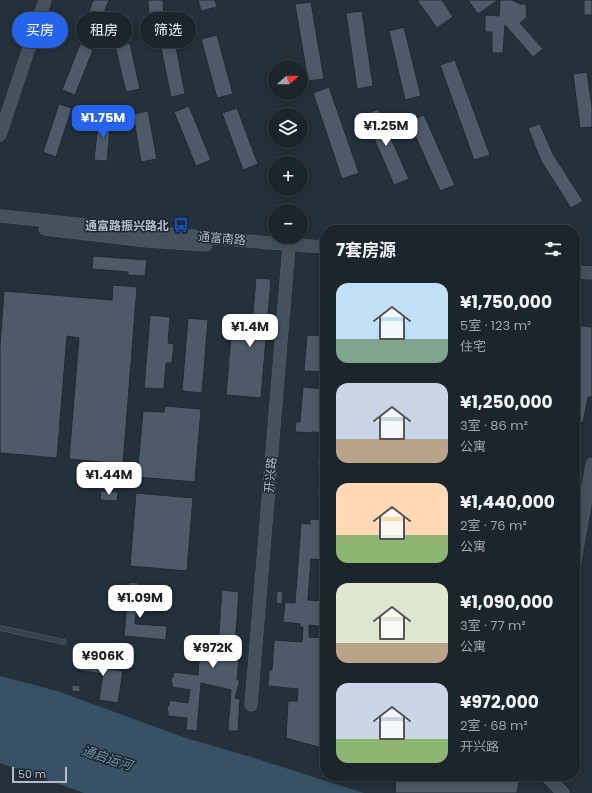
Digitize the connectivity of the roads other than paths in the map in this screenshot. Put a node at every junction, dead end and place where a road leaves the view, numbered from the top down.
1 (45, 0) edge
2 (0, 135) edge
3 (0, 216) edge
4 (0, 223) edge
5 (320, 247) edge
6 (289, 248) junction
7 (320, 252) edge
8 (580, 265) edge
9 (592, 266) edge
10 (580, 272) edge
11 (592, 273) edge
12 (592, 464) edge
13 (580, 532) edge
14 (0, 628) edge
15 (64, 642) dead end
16 (251, 705) dead end
17 (552, 781) edge
18 (563, 793) edge

1 - 2 street
3 - 6 street, 通富南路
4 - 6 street, 通富南路
5 - 6 street, 通富南路
6 - 7 street, 通富南路
6 - 16 street, 开兴路
8 - 9 street
10 - 11 street
12 - 13 street
14 - 15 lane
17 - 18 street

